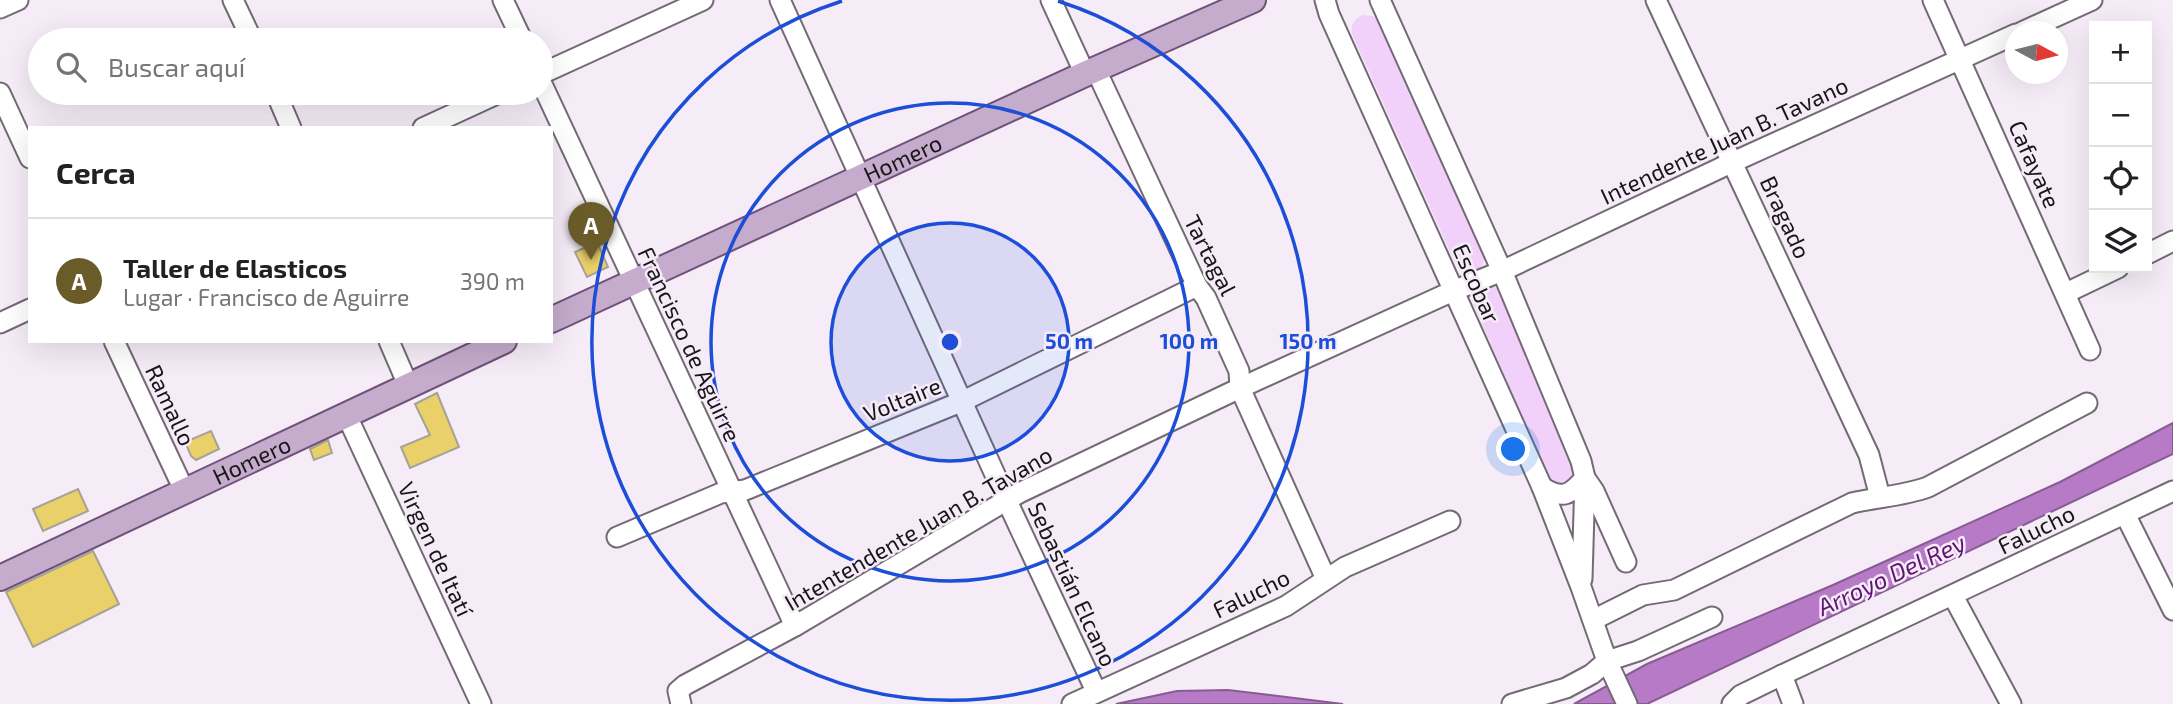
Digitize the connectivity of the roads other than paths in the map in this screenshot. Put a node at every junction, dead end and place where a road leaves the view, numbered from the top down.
1 (18, 0) edge
2 (233, 0) edge
3 (503, 0) edge
4 (703, 0) edge
5 (780, 0) edge
6 (1051, 0) edge
7 (1325, 0) edge
8 (1380, 0) edge
9 (1656, 0) edge
10 (1933, 0) edge
11 (2092, 0) edge
12 (1249, 1) edge
13 (0, 8) edge
14 (2046, 21) edge
15 (246, 28) edge
16 (516, 28) edge
17 (2005, 39) edge
18 (1960, 59) junction
19 (553, 69) edge
20 (1091, 72) junction
21 (0, 93) edge
22 (281, 105) edge
23 (473, 105) edge
24 (552, 105) edge
25 (291, 126) edge
26 (428, 126) edge
27 (28, 154) edge
28 (1733, 162) junction
29 (861, 178) junction
30 (2173, 241) edge
31 (2152, 252) edge
32 (1502, 271) junction
33 (2108, 273) edge
34 (633, 283) junction
35 (1197, 286) junction
36 (1453, 291) junction
37 (2066, 293) junction
38 (28, 310) edge
39 (553, 319) edge
40 (0, 323) edge
41 (115, 343) edge
42 (389, 343) edge
43 (500, 343) edge
44 (2090, 350) dead end
45 (408, 385) junction
46 (1240, 388) junction
47 (962, 401) junction
48 (2087, 403) dead end
49 (346, 414) junction
50 (1585, 478) junction
51 (1542, 487) junction
52 (184, 491) junction
53 (2173, 491) edge
54 (733, 492) junction
55 (1880, 497) junction
56 (1007, 501) junction
57 (2125, 514) junction
58 (1450, 521) dead end
59 (617, 537) dead end
60 (1626, 562) dead end
61 (0, 578) edge
62 (1326, 579) junction
63 (1581, 587) junction
64 (1953, 596) junction
65 (2173, 610) edge
66 (1712, 617) dead end
67 (1593, 620) junction
68 (795, 626) junction
69 (1609, 664) junction
70 (1782, 675) junction
71 (1097, 691) junction
72 (680, 698) edge
73 (481, 704) edge
74 (1072, 704) edge
75 (1513, 704) edge
76 (1627, 704) edge
77 (1732, 704) edge
78 (1793, 704) edge
79 (2011, 704) edge

1 - 13 street
2 - 15 street
3 - 16 street
4 - 19 street
5 - 29 street, Sebastián Elcano
6 - 20 street, Tartagal
7 - 36 street, Escobar
8 - 32 street, Escobar
9 - 28 street, Bragado
10 - 18 street, Cafayate
11 - 14 street
12 - 20 main road, Homero
17 - 18 street, Intendente Juan B. Tavano
18 - 28 street, Intendente Juan B. Tavano
18 - 37 street, Cafayate
20 - 29 main road, Homero
20 - 35 street, Tartagal
21 - 27 street
22 - 25 street
23 - 26 street
24 - 34 street, Francisco de Aguirre
28 - 32 street, Intendente Juan B. Tavano
28 - 55 street, Bragado
29 - 34 main road, Homero
29 - 47 street, Sebastián Elcano
30 - 31 street
32 - 36 street, Intendente Juan B. Tavano
32 - 50 street, Escobar
33 - 37 street
34 - 39 main road, Homero
34 - 54 street, Francisco de Aguirre
35 - 46 street, Tartagal
35 - 47 street, Voltaire
36 - 46 street, Intentendente Juan B. Tavano
36 - 51 street, Escobar
37 - 44 street, Cafayate
38 - 40 street
41 - 52 street, Ramallo
42 - 45 street
43 - 45 main road, Homero
45 - 49 main road, Homero
46 - 56 street, Intentendente Juan B. Tavano
46 - 62 street, Tartagal
47 - 54 street, Voltaire
47 - 56 street, Sebastián Elcano
48 - 55 street
49 - 52 main road, Homero
49 - 73 street, Virgen de Itatí
50 - 51 street
50 - 60 street, Escobar
50 - 63 street, Escobar
51 - 63 street, Escobar
52 - 61 main road, Homero
53 - 57 street, Falucho
54 - 59 street, Voltaire
54 - 68 street, Francisco de Aguirre
55 - 67 street
56 - 68 street, Intentendente Juan B. Tavano
56 - 71 street, Sebastián Elcano
57 - 64 street, Falucho
57 - 65 street
58 - 62 street, Falucho
62 - 71 street, Falucho
63 - 67 street, Escobar
64 - 70 street, Falucho
64 - 79 street
66 - 69 street
67 - 69 street, Escobar
68 - 72 street, Intentendente Juan B. Tavano
69 - 75 street
69 - 76 street, Escobar
70 - 77 street, Falucho
70 - 78 street
71 - 74 street, Falucho

